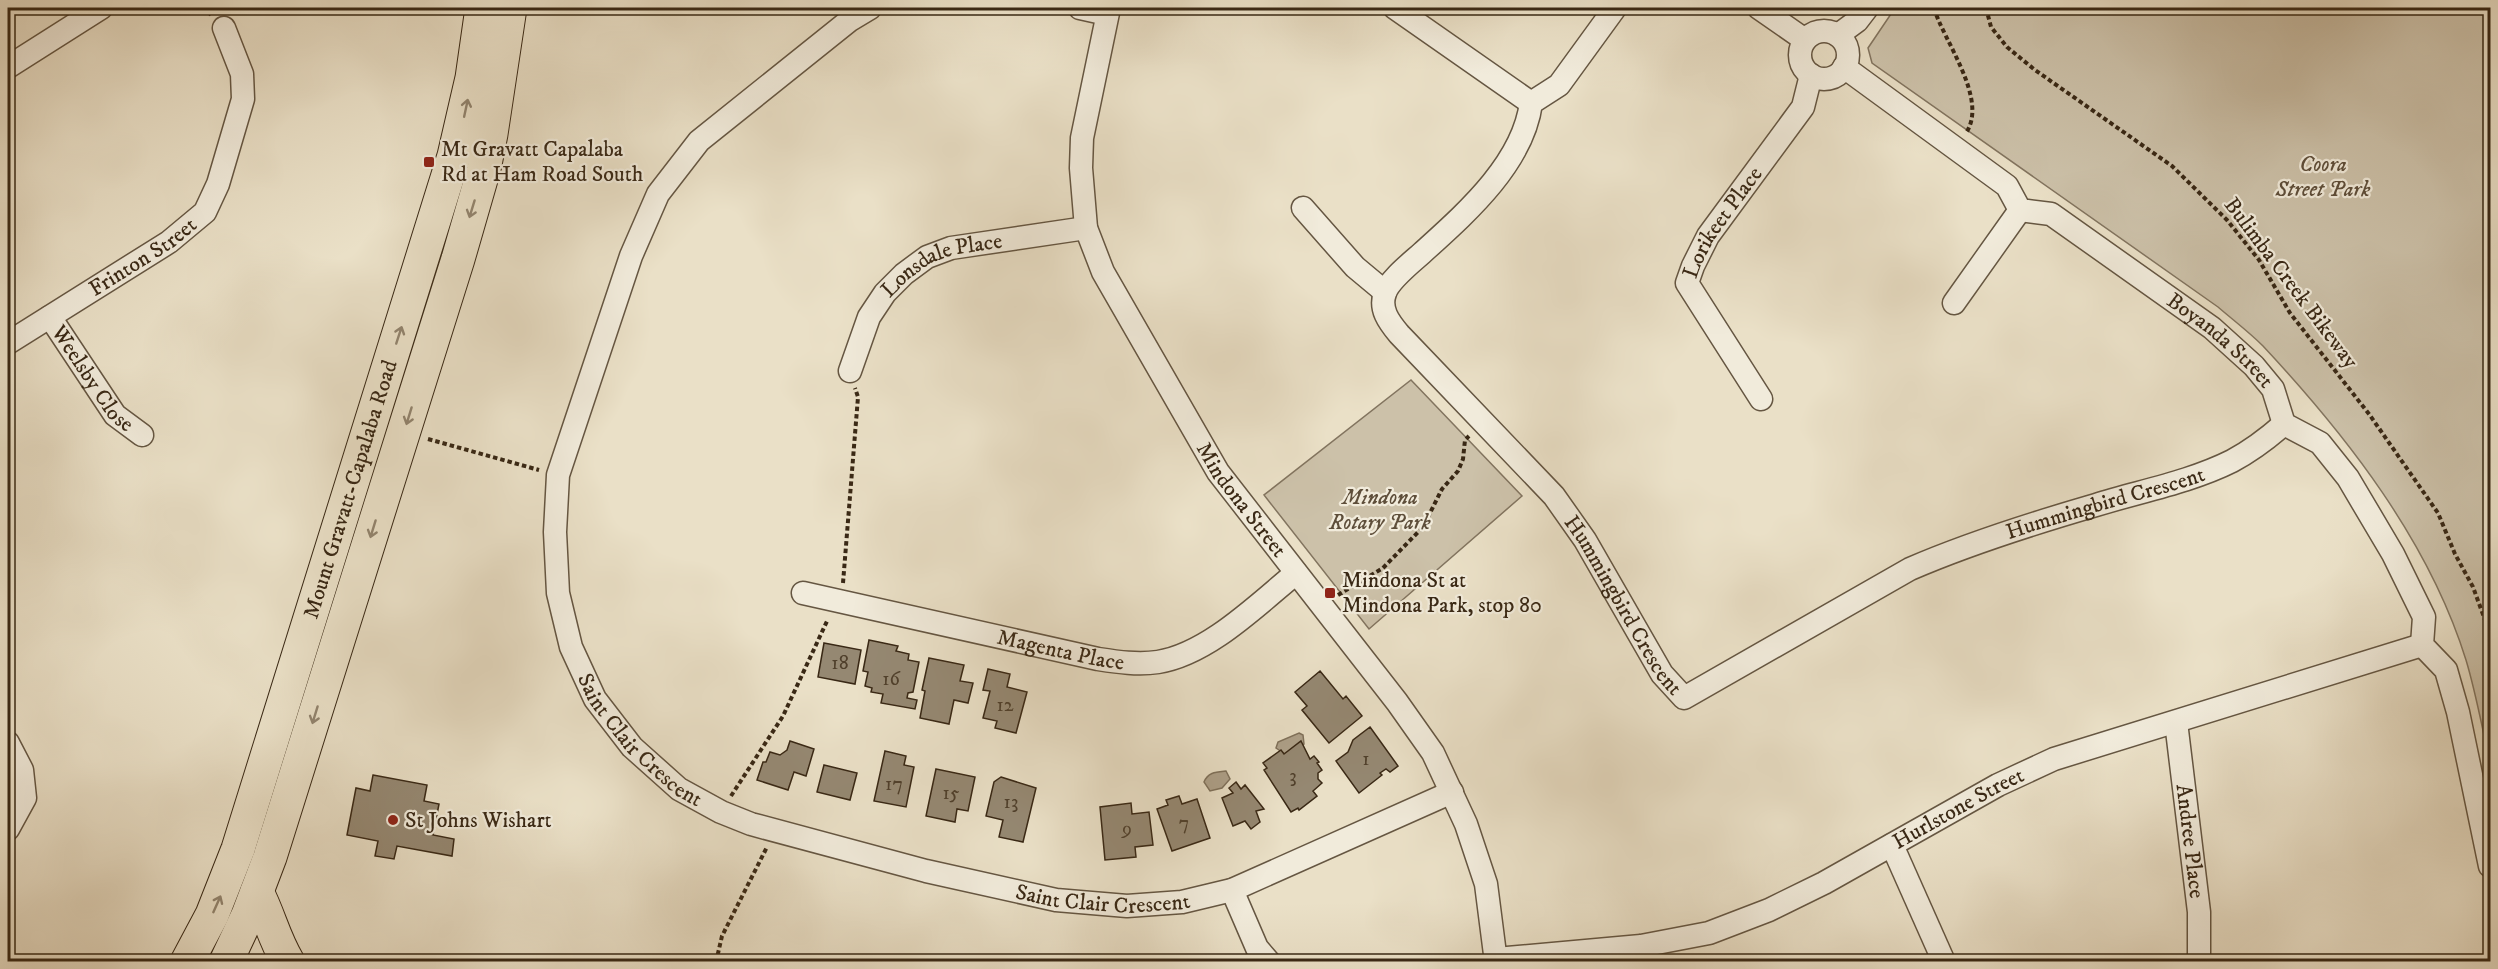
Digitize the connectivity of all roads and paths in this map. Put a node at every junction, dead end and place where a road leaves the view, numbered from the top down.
1 (101, 8) edge
2 (482, 8) edge
3 (510, 8) edge
4 (870, 8) edge
5 (1080, 8) edge
6 (1395, 8) edge
7 (1615, 8) edge
8 (1759, 8) edge
9 (1867, 8) edge
10 (1934, 8) edge
11 (1986, 8) edge
12 (1108, 10) edge
13 (224, 28) dead end
14 (1838, 35) junction
15 (1805, 40) junction
16 (8, 66) edge
17 (1844, 67) junction
18 (1811, 75) junction
19 (1531, 103) junction
20 (1956, 147) junction
21 (1303, 208) dead end
22 (2020, 210) junction
23 (1086, 228) junction
24 (1385, 292) junction
25 (1954, 303) dead end
26 (50, 317) junction
27 (8, 343) edge
28 (850, 371) joint
29 (1761, 399) dead end
30 (1482, 422) junction
31 (2284, 424) junction
32 (142, 435) dead end
33 (419, 437) dead end
34 (558, 475) junction
35 (1296, 573) junction
36 (803, 593) dead end
37 (1337, 596) dead end
38 (842, 602) junction
39 (2422, 645) junction
40 (2490, 645) edge
41 (2176, 722) junction
42 (8, 742) edge
43 (1452, 792) junction
44 (720, 812) junction
45 (8, 829) edge
46 (776, 831) junction
47 (1892, 845) junction
48 (2490, 867) edge
49 (1232, 890) junction
50 (257, 892) junction
51 (1496, 960) edge
52 (187, 962) edge
53 (226, 962) edge
54 (288, 962) edge
55 (716, 962) edge
56 (1269, 962) edge
57 (1944, 962) edge
58 (2199, 962) edge

1 - 16 street
52 -> 2 highway, Mount Gravatt-Capalaba Road
3 -> 50 highway, Mount Gravatt-Capalaba Road
4 - 34 street, Saint Clair Crescent
5 - 12 street
6 - 19 street
7 - 19 street
8 - 15 street
9 - 14 street
10 - 20 path
11 - 40 path, Bulimba Creek Bikeway
12 - 23 street, Mindona Street
13 - 26 street, Frinton Street
14 - 15 street
14 - 17 street
15 - 18 street
17 - 18 street
17 - 20 street
18 - 29 street, Lorikeet Place
19 - 24 street
20 - 22 street
21 - 24 street
22 - 25 street
22 - 31 street, Boyanda Street
23 - 28 street, Lonsdale Place
23 - 35 street, Mindona Street
24 - 30 street, Hummingbird Crescent
26 - 27 street, Frinton Street
26 - 32 street, Weelsby Close
28 - 38 path
30 - 31 street, Hummingbird Crescent
30 - 37 path
31 - 39 street
33 - 34 path
34 - 44 street, Saint Clair Crescent
35 - 38 street, Magenta Place
35 - 43 street, Mindona Street
36 - 38 street, Magenta Place
38 - 44 path
39 - 41 street, Hurlstone Street
39 - 48 street
41 - 47 street, Hurlstone Street
41 - 58 street, Andree Place
42 - 45 street
43 - 49 street, Saint Clair Crescent
43 - 51 street, Mindona Street
44 - 46 street, Saint Clair Crescent
46 - 49 street, Saint Clair Crescent
46 - 55 path
47 - 51 street, Hurlstone Street
47 - 57 street
49 - 56 street
50 - 53 highway, Mount Gravatt-Capalaba Road
50 - 54 highway

